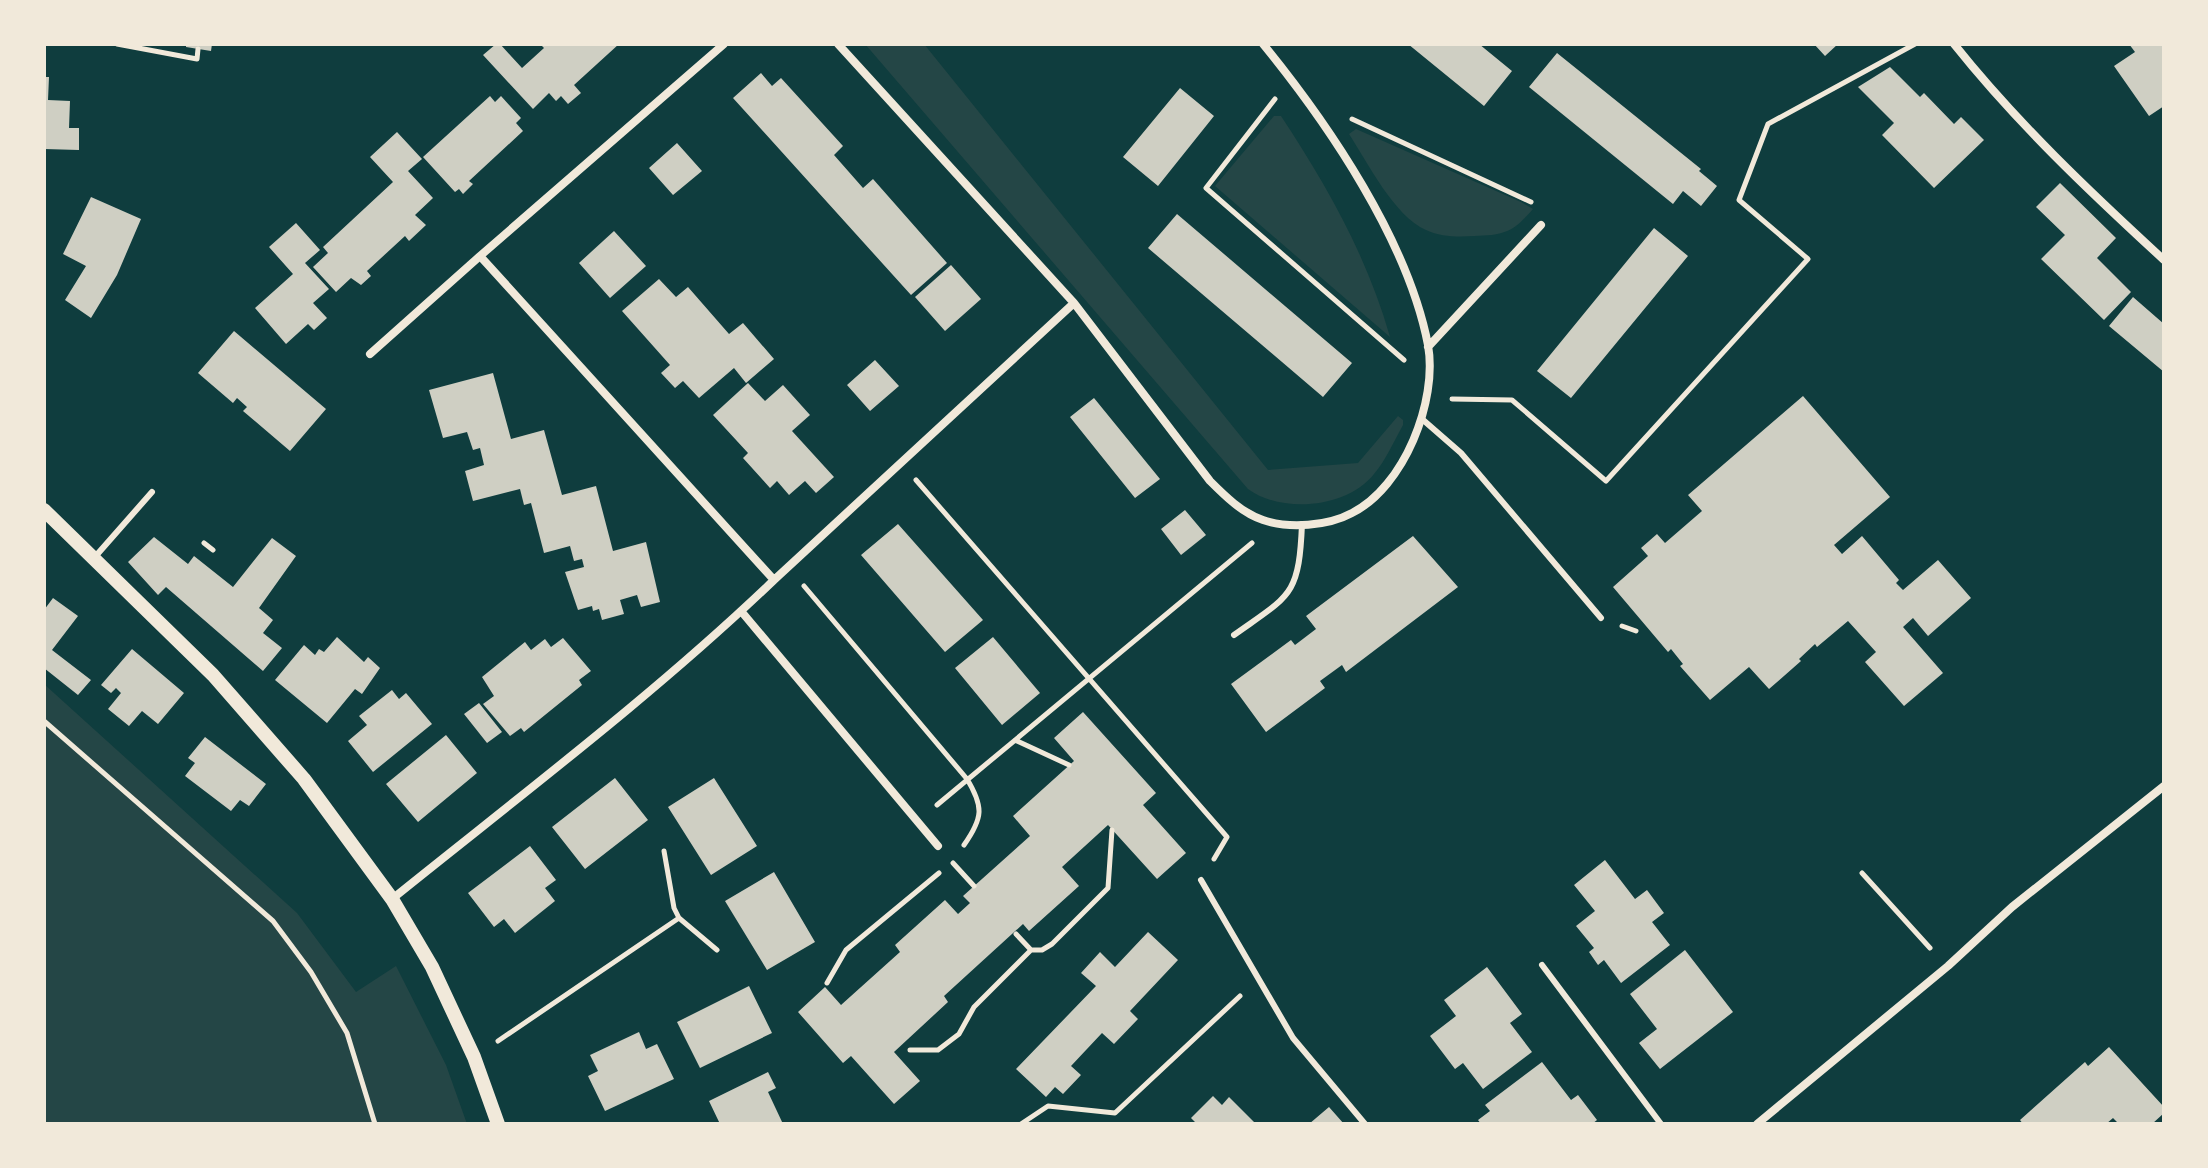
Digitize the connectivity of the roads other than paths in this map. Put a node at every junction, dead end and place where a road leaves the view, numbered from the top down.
1 (724, 44) edge
2 (838, 44) edge
3 (1263, 44) edge
4 (1954, 44) edge
5 (1541, 225) dead end
6 (480, 256) junction
7 (2164, 260) edge
8 (1074, 303) junction
9 (1428, 347) junction
10 (370, 354) dead end
11 (1422, 419) junction
12 (152, 492) dead end
13 (44, 510) edge
14 (1302, 524) junction
15 (94, 558) junction
16 (774, 580) junction
17 (741, 611) junction
18 (1601, 618) dead end
19 (1234, 635) dead end
20 (2164, 786) edge
21 (938, 846) dead end
22 (1201, 880) road end
23 (392, 899) junction
24 (1542, 965) dead end
25 (498, 1124) edge
26 (1365, 1124) edge
27 (1661, 1124) edge
28 (1757, 1124) edge

1 - 6 street
2 - 8 street
3 - 9 street
4 - 7 street
5 - 9 street
6 - 10 street
6 - 16 street
8 - 14 street
8 - 16 street
9 - 11 street
11 - 14 street
11 - 18 lane
12 - 15 lane
13 - 15 street
14 - 19 lane
15 - 23 street
16 - 17 street
17 - 21 street
17 - 23 street
20 - 28 street
22 - 26 lane
23 - 25 street
24 - 27 lane

